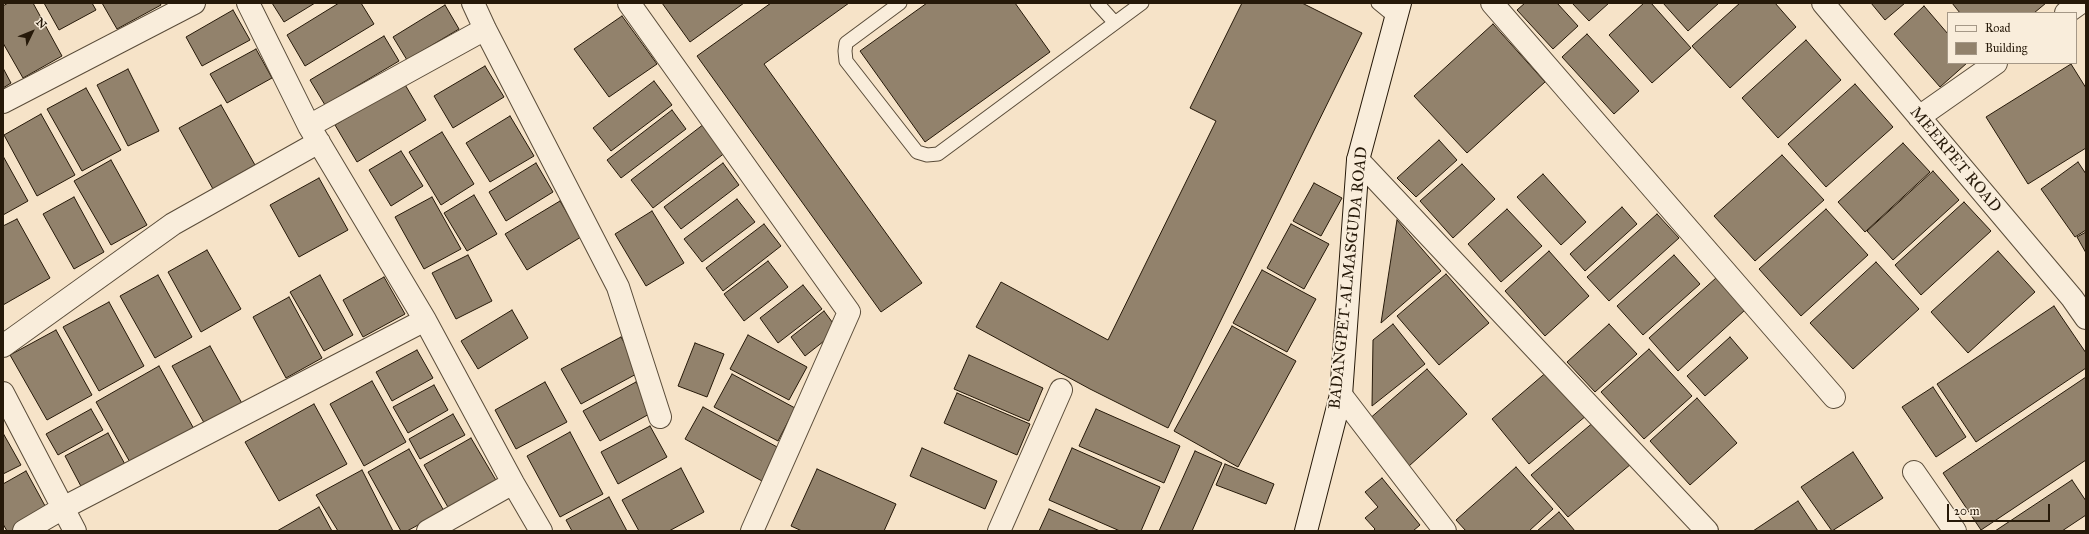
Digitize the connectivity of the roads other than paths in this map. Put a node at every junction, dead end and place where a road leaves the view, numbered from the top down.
1 (194, 3) edge
2 (248, 3) edge
3 (629, 3) edge
4 (900, 3) edge
5 (1098, 3) edge
6 (1142, 3) edge
7 (1378, 3) edge
8 (1492, 3) edge
9 (1823, 3) edge
10 (2080, 3) edge
11 (476, 4) edge
12 (1397, 10) edge
13 (2067, 12) edge
14 (1115, 23) junction
15 (484, 29) junction
16 (1995, 64) edge
17 (3, 102) edge
18 (1919, 117) junction
19 (314, 134) junction
20 (1358, 160) junction
21 (2079, 294) edge
22 (2086, 318) edge
23 (425, 320) junction
24 (3, 346) edge
25 (1060, 390) dead end
26 (3, 393) edge
27 (1341, 395) junction
28 (1834, 397) dead end
29 (660, 417) dead end
30 (1914, 472) dead end
31 (513, 483) junction
32 (63, 508) junction
33 (24, 531) edge
34 (75, 531) edge
35 (428, 531) edge
36 (541, 531) edge
37 (752, 531) edge
38 (999, 531) edge
39 (1306, 531) edge
40 (1445, 531) edge
41 (1707, 531) edge
42 (1955, 531) edge

1 - 17 street
2 - 19 street
3 - 37 street
4 - 14 lane
5 - 14 lane
6 - 14 lane
7 - 12 lane
8 - 28 street
9 - 18 street, MEERPET ROAD
10 - 13 street
11 - 15 street
12 - 20 street, BADANGPET-ALMASGUDA ROAD
15 - 19 street
15 - 29 street
16 - 18 street
18 - 21 street, MEERPET ROAD
19 - 23 street
19 - 24 street
20 - 27 street, BADANGPET-ALMASGUDA ROAD
20 - 41 street
21 - 22 street, MEERPET ROAD
23 - 31 street
23 - 32 street
25 - 38 street
26 - 32 street
27 - 39 street, BADANGPET-ALMASGUDA ROAD
27 - 40 street
30 - 42 street
31 - 35 street
31 - 36 street
32 - 33 street
32 - 34 street

